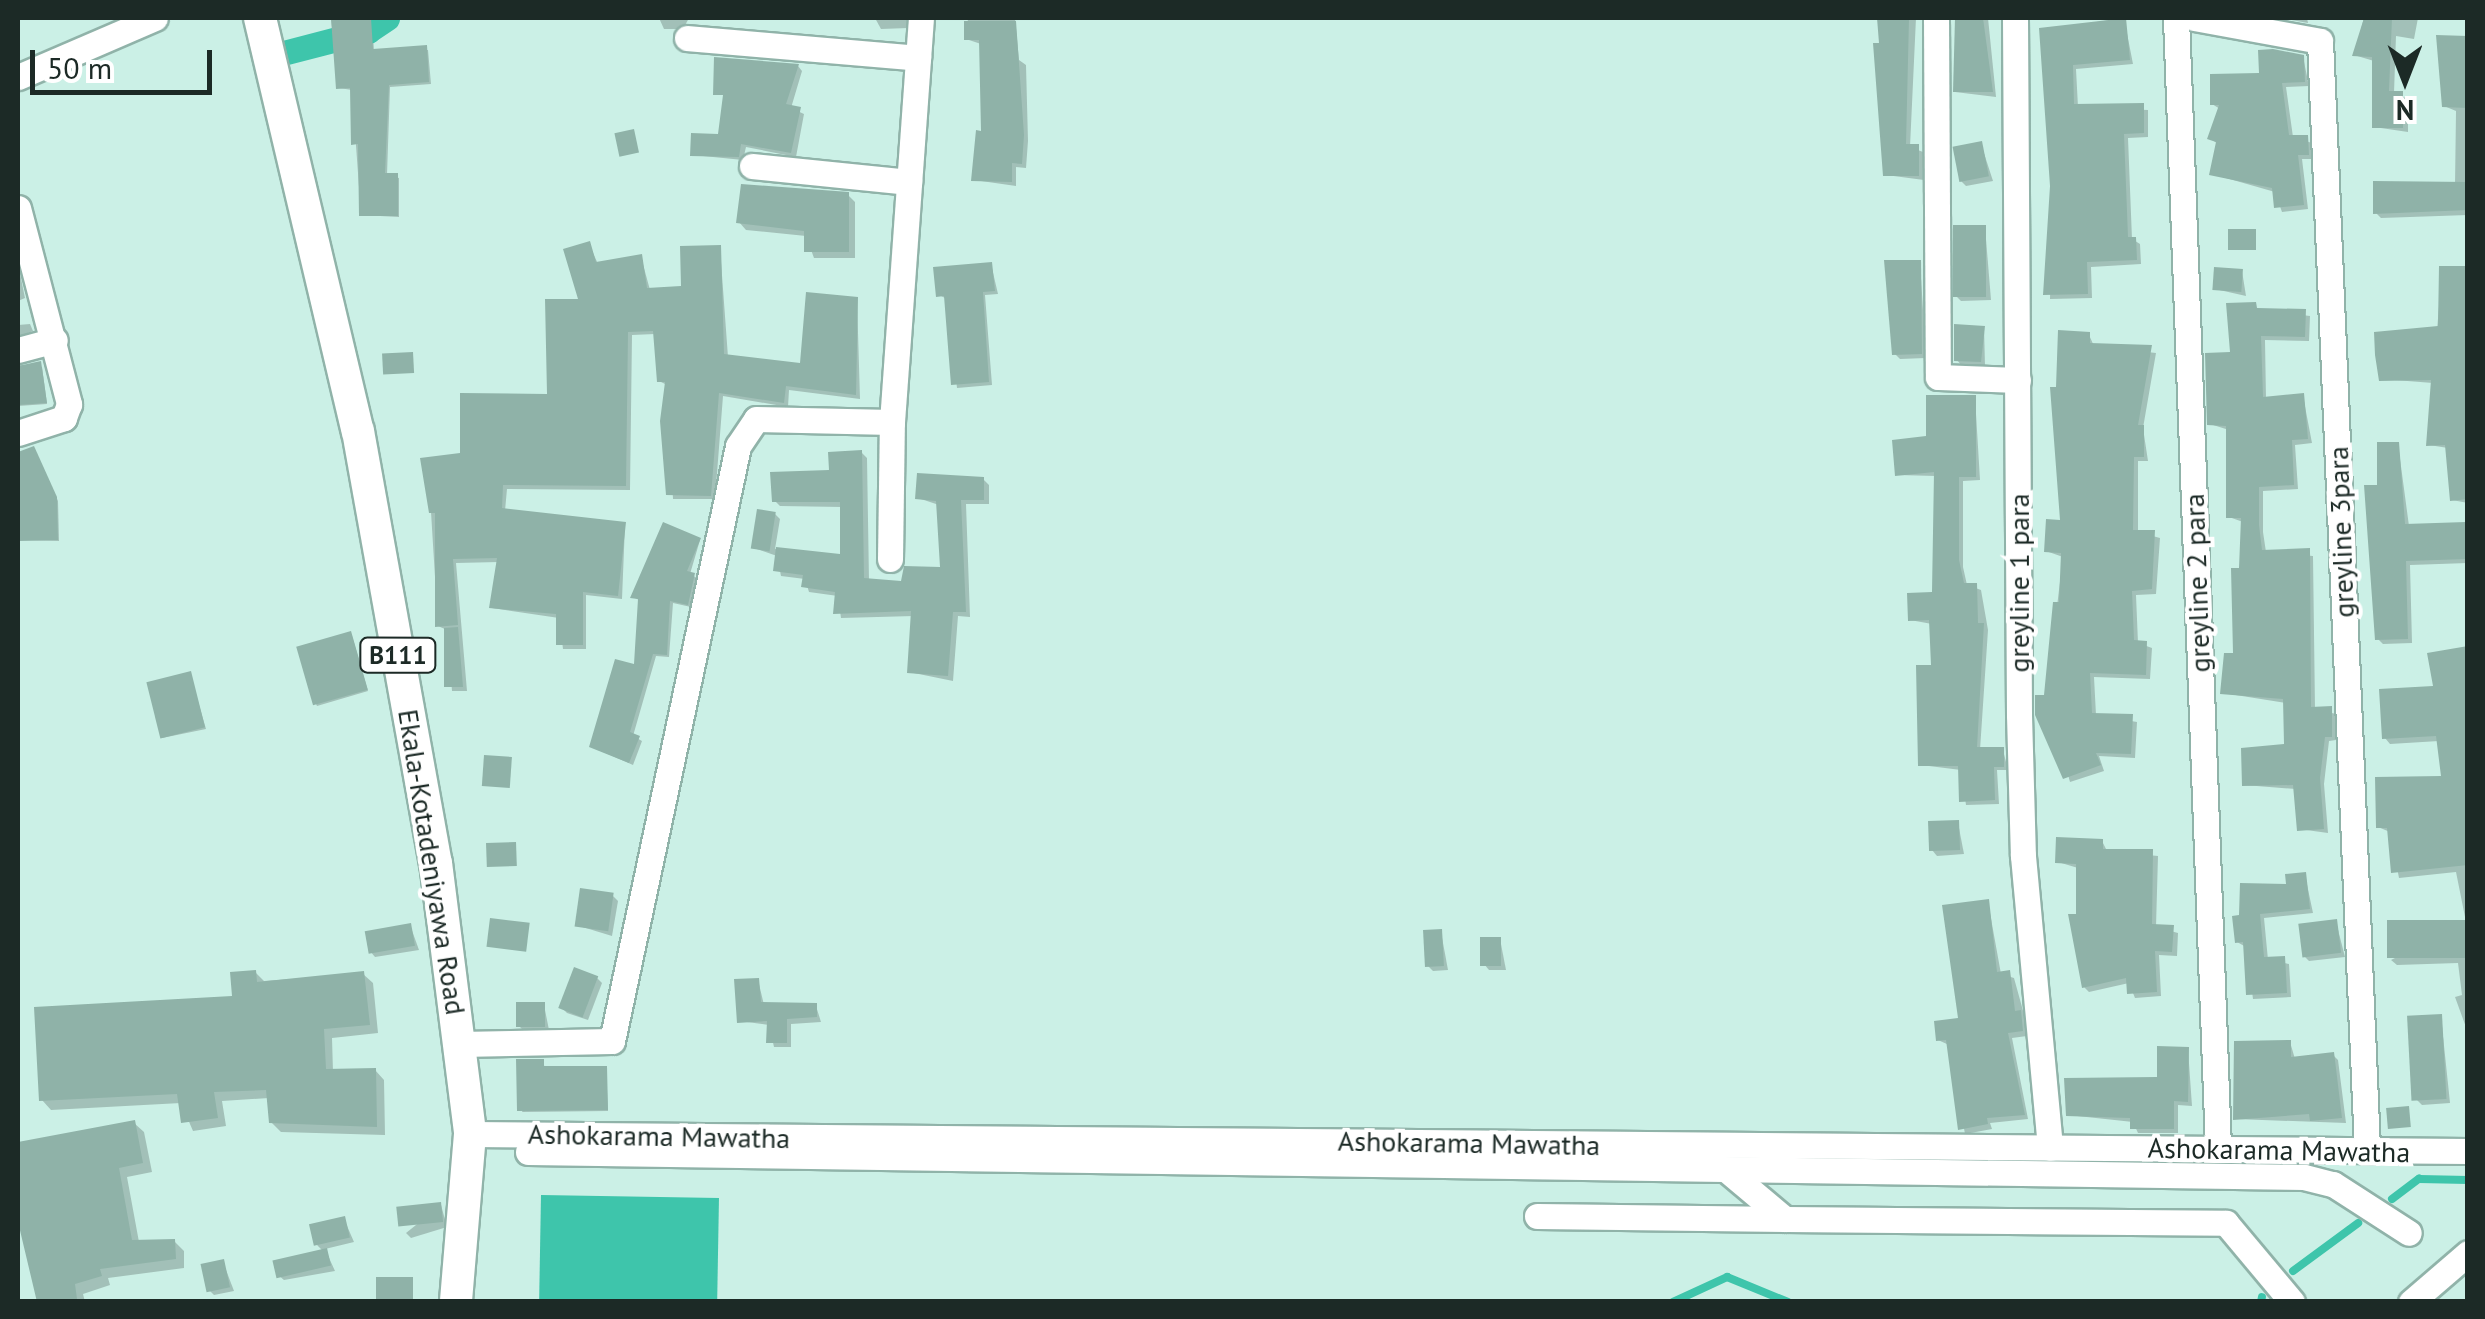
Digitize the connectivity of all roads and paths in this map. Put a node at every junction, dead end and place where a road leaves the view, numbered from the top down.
1 (155, 18) edge
2 (260, 18) edge
3 (921, 18) edge
4 (1936, 18) edge
5 (2015, 18) edge
6 (2176, 18) edge
7 (2194, 18) edge
8 (686, 38) dead end
9 (918, 58) junction
10 (18, 78) edge
11 (752, 166) dead end
12 (909, 182) junction
13 (18, 208) edge
14 (55, 340) junction
15 (18, 350) edge
16 (2018, 380) junction
17 (892, 422) junction
18 (18, 433) edge
19 (890, 559) dead end
20 (460, 1044) junction
21 (470, 1134) junction
22 (2050, 1148) junction
23 (2218, 1149) junction
24 (2367, 1150) junction
25 (2468, 1151) edge
26 (528, 1152) dead end
27 (1729, 1172) junction
28 (1537, 1216) dead end
29 (1785, 1219) junction
30 (2409, 1233) dead end
31 (2468, 1253) edge
32 (456, 1302) edge
33 (2292, 1302) edge
34 (2411, 1302) edge

1 - 10 street
2 - 20 main road, Ekala-Kotadeniyawa Road / B111
3 - 9 street
4 - 16 street
5 - 16 street, greyline 1 para
6 - 23 street, greyline 2 para
7 - 24 street, greyline 3para
8 - 9 street
9 - 12 street
11 - 12 street
12 - 17 street
13 - 14 street
14 - 15 street
14 - 18 street
16 - 22 street, greyline 1 para
17 - 19 street
17 - 20 street
20 - 21 main road, Ekala-Kotadeniyawa Road / B111
21 - 22 street, Ashokarama Mawatha
21 - 32 main road, Ekala-Kotadeniyawa Road / B111
22 - 23 street, Ashokarama Mawatha
23 - 24 street, Ashokarama Mawatha
24 - 25 street, Ashokarama Mawatha
26 - 27 street
27 - 29 street
27 - 30 street
28 - 29 street
29 - 33 street
31 - 34 street

